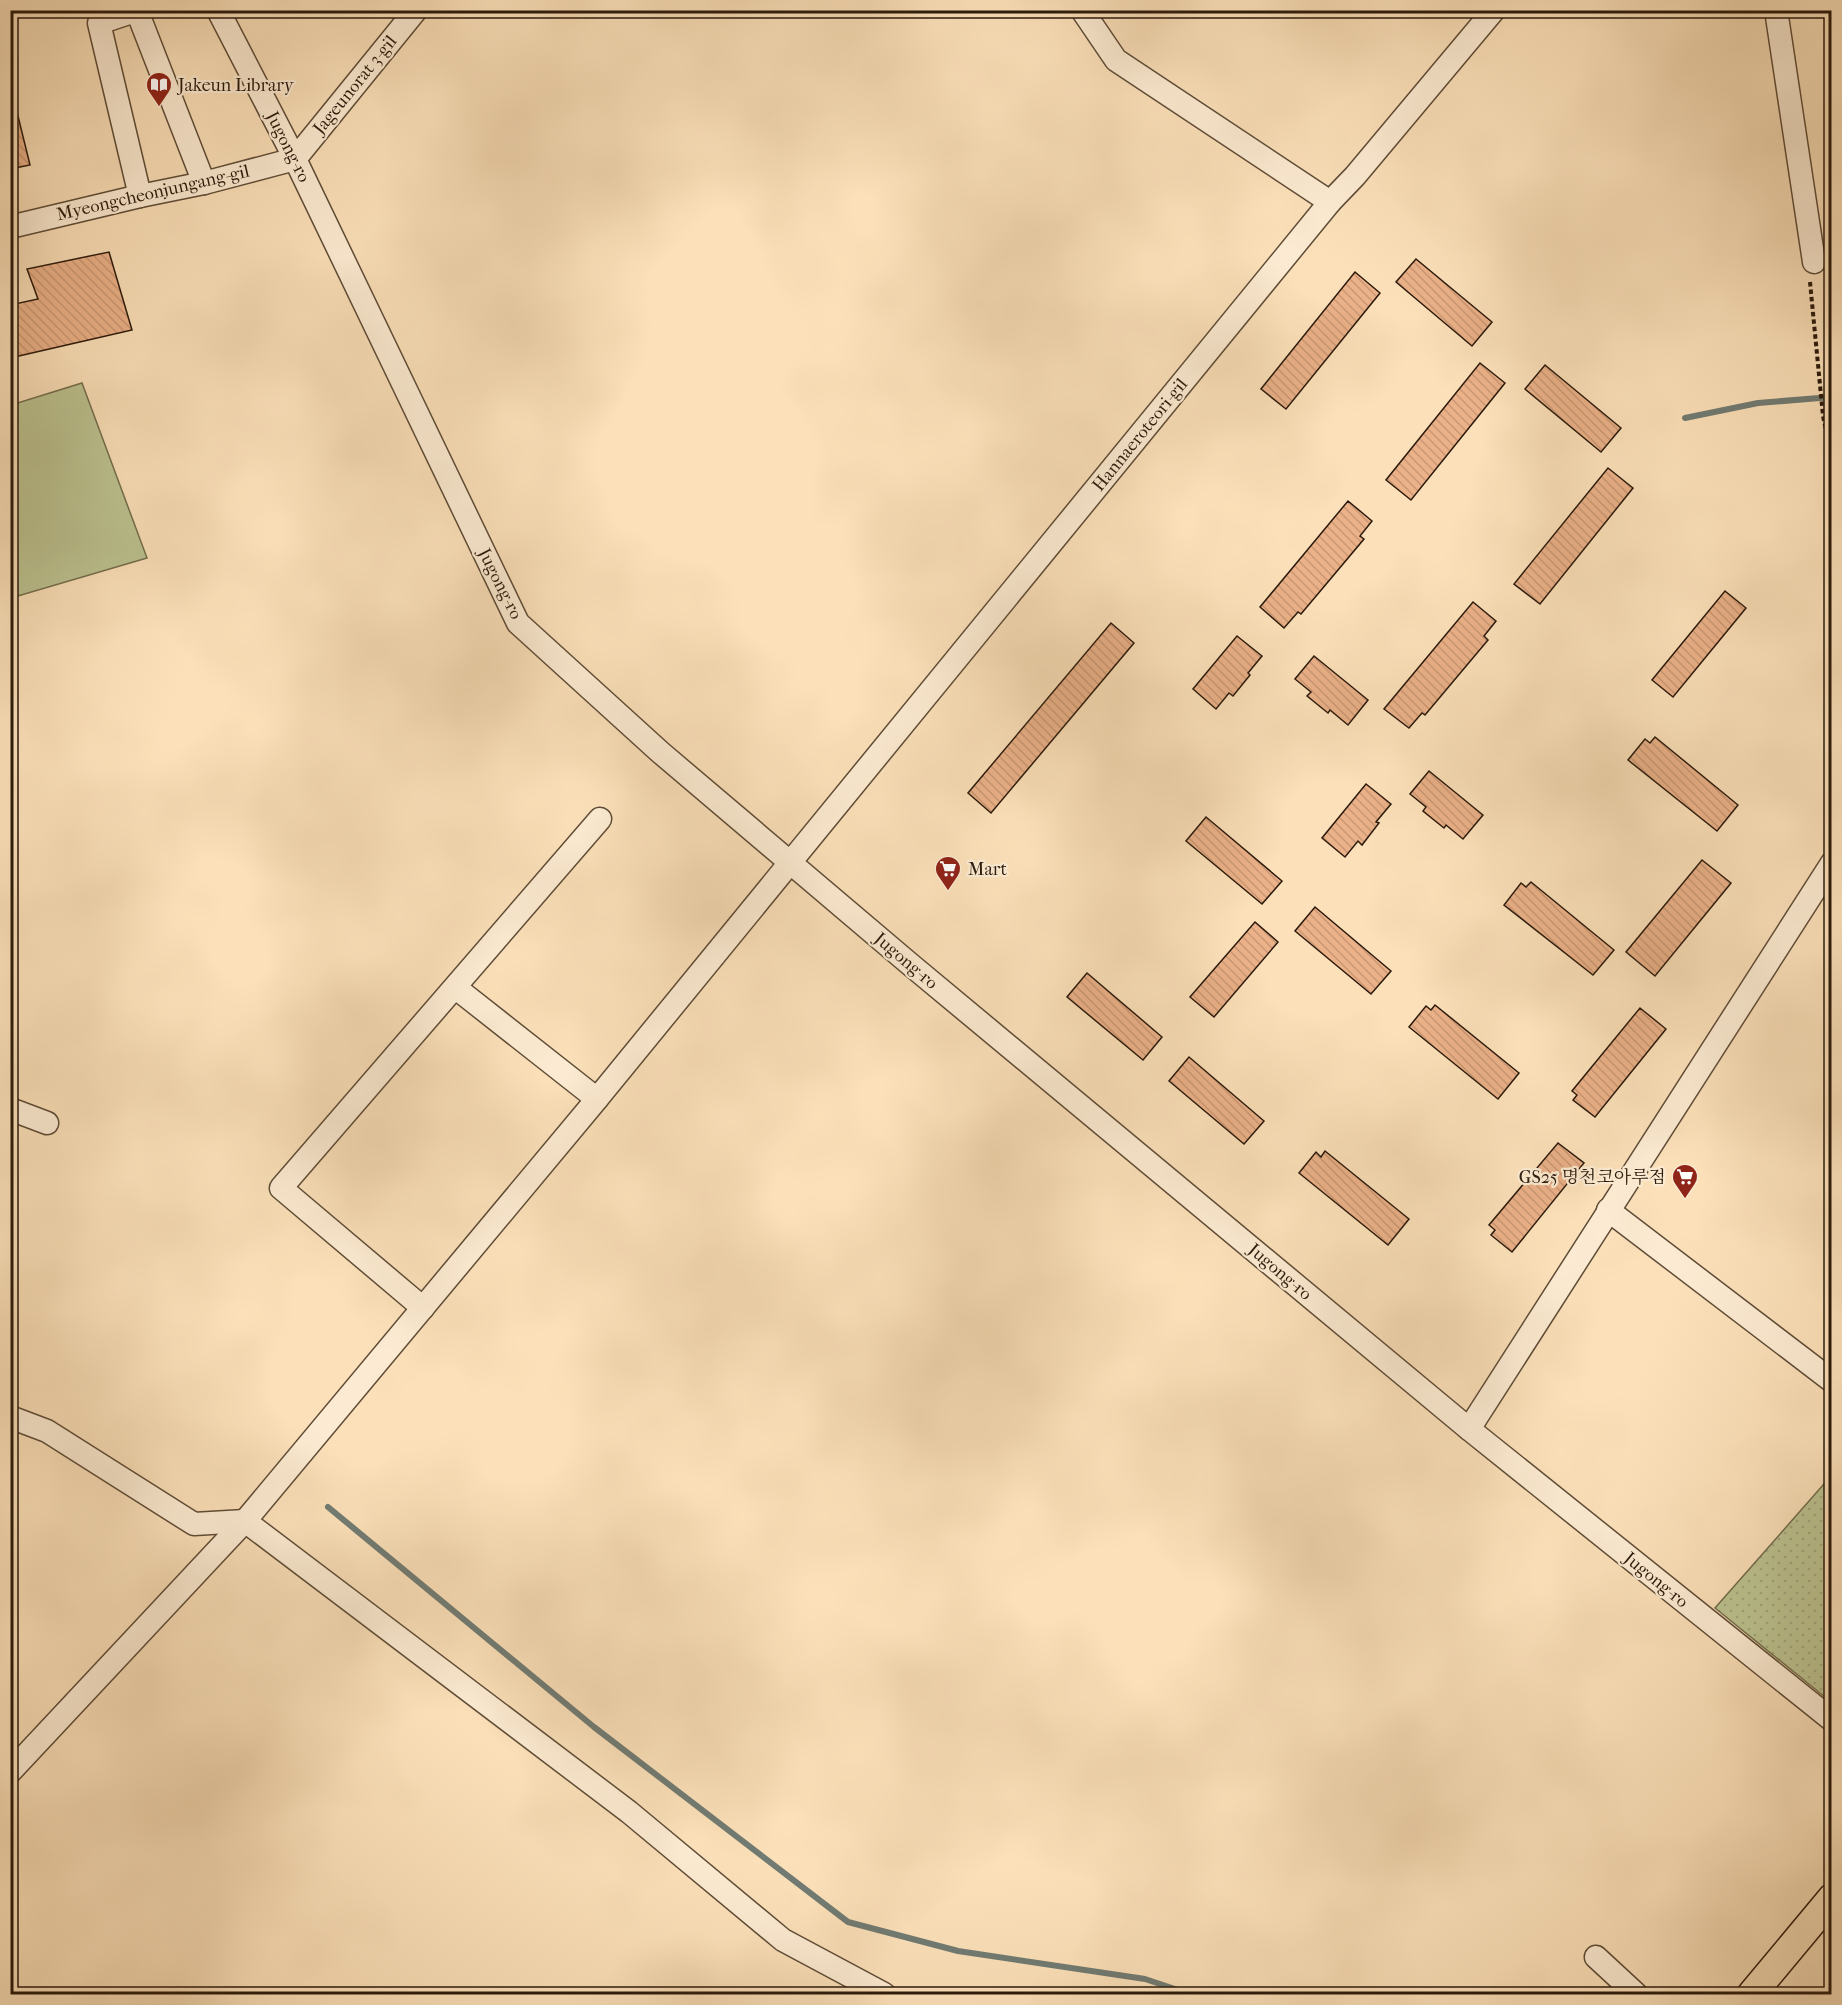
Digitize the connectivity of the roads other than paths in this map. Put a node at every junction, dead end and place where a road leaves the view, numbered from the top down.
1 (218, 10) edge
2 (416, 10) edge
3 (1082, 10) edge
4 (1494, 10) edge
5 (1776, 10) edge
6 (138, 11) edge
7 (294, 159) junction
8 (204, 183) junction
9 (140, 196) junction
10 (1330, 202) junction
11 (10, 227) edge
12 (1814, 262) road end
13 (600, 819) dead end
14 (788, 862) junction
15 (1832, 863) edge
16 (456, 988) junction
17 (597, 1099) junction
18 (10, 1109) edge
19 (47, 1123) dead end
20 (1608, 1210) junction
21 (423, 1308) junction
22 (1832, 1381) edge
23 (10, 1417) edge
24 (1468, 1429) junction
25 (245, 1521) junction
26 (1832, 1720) edge
27 (10, 1772) edge
28 (1832, 1898) edge
29 (1596, 1958) dead end
30 (1626, 1991) edge
31 (884, 1995) edge
32 (1752, 1995) edge

1 - 7 street, Jugong-ro
2 - 7 street, Jageunorat 3-gil
3 - 10 street
4 - 10 street, Hannaeroteori-gil
5 - 12 street
6 - 8 street
6 - 9 street
7 - 8 street, Myeongcheonjungang-gil
7 - 14 street, Jugong-ro
8 - 9 street, Myeongcheonjungang-gil
9 - 11 street, Myeongcheonjungang-gil
10 - 14 street, Hannaeroteori-gil
13 - 16 street
14 - 17 street, Hannaeroteori-gil
14 - 24 street, Jugong-ro
15 - 20 street
16 - 17 street
16 - 21 street
17 - 21 street, Hannaeroteori-gil
18 - 19 street
20 - 22 street
20 - 24 street
21 - 25 street, Hannaeroteori-gil
23 - 25 street
24 - 26 street, Jugong-ro
25 - 27 street, Hannaeroteori-gil
25 - 31 street
28 - 32 main road
29 - 30 street

